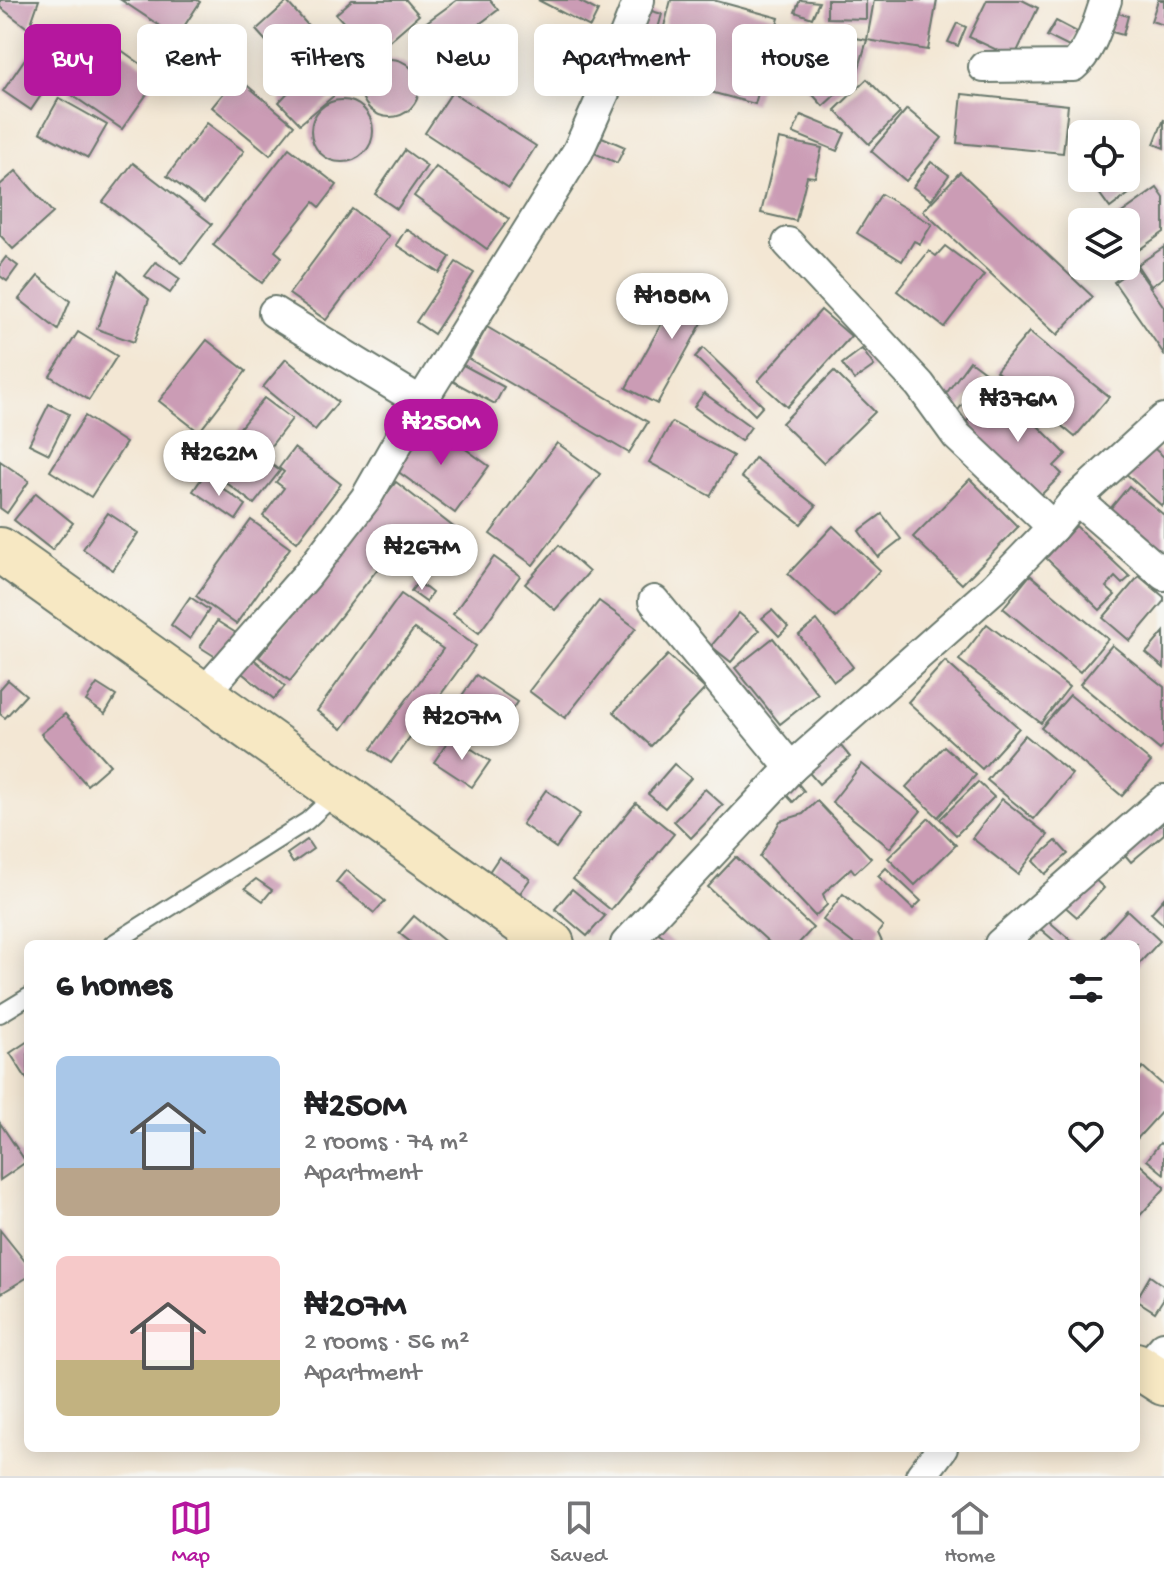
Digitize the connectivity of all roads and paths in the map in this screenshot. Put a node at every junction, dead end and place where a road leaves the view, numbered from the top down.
1 (639, 0) edge
2 (1106, 0) edge
3 (984, 67) dead end
4 (788, 243) dead end
5 (274, 312) dead end
6 (421, 402) junction
7 (1164, 419) edge
8 (1076, 499) junction
9 (1053, 527) junction
10 (0, 550) edge
11 (1164, 575) edge
12 (654, 601) dead end
13 (204, 693) junction
14 (791, 768) junction
15 (339, 791) junction
16 (1164, 800) edge
17 (118, 940) edge
18 (546, 940) edge
19 (630, 940) edge
20 (1005, 940) edge
21 (24, 999) edge
22 (0, 1014) edge
23 (939, 1452) edge
24 (921, 1476) edge

1 - 6 street
2 - 3 street
4 - 9 street
5 - 6 street
6 - 13 street
7 - 8 street
8 - 9 street
8 - 11 street
9 - 14 street
10 - 13 street
12 - 14 street
13 - 15 street
14 - 19 street
15 - 17 lane
15 - 18 street
16 - 20 street
21 - 22 lane
23 - 24 street

